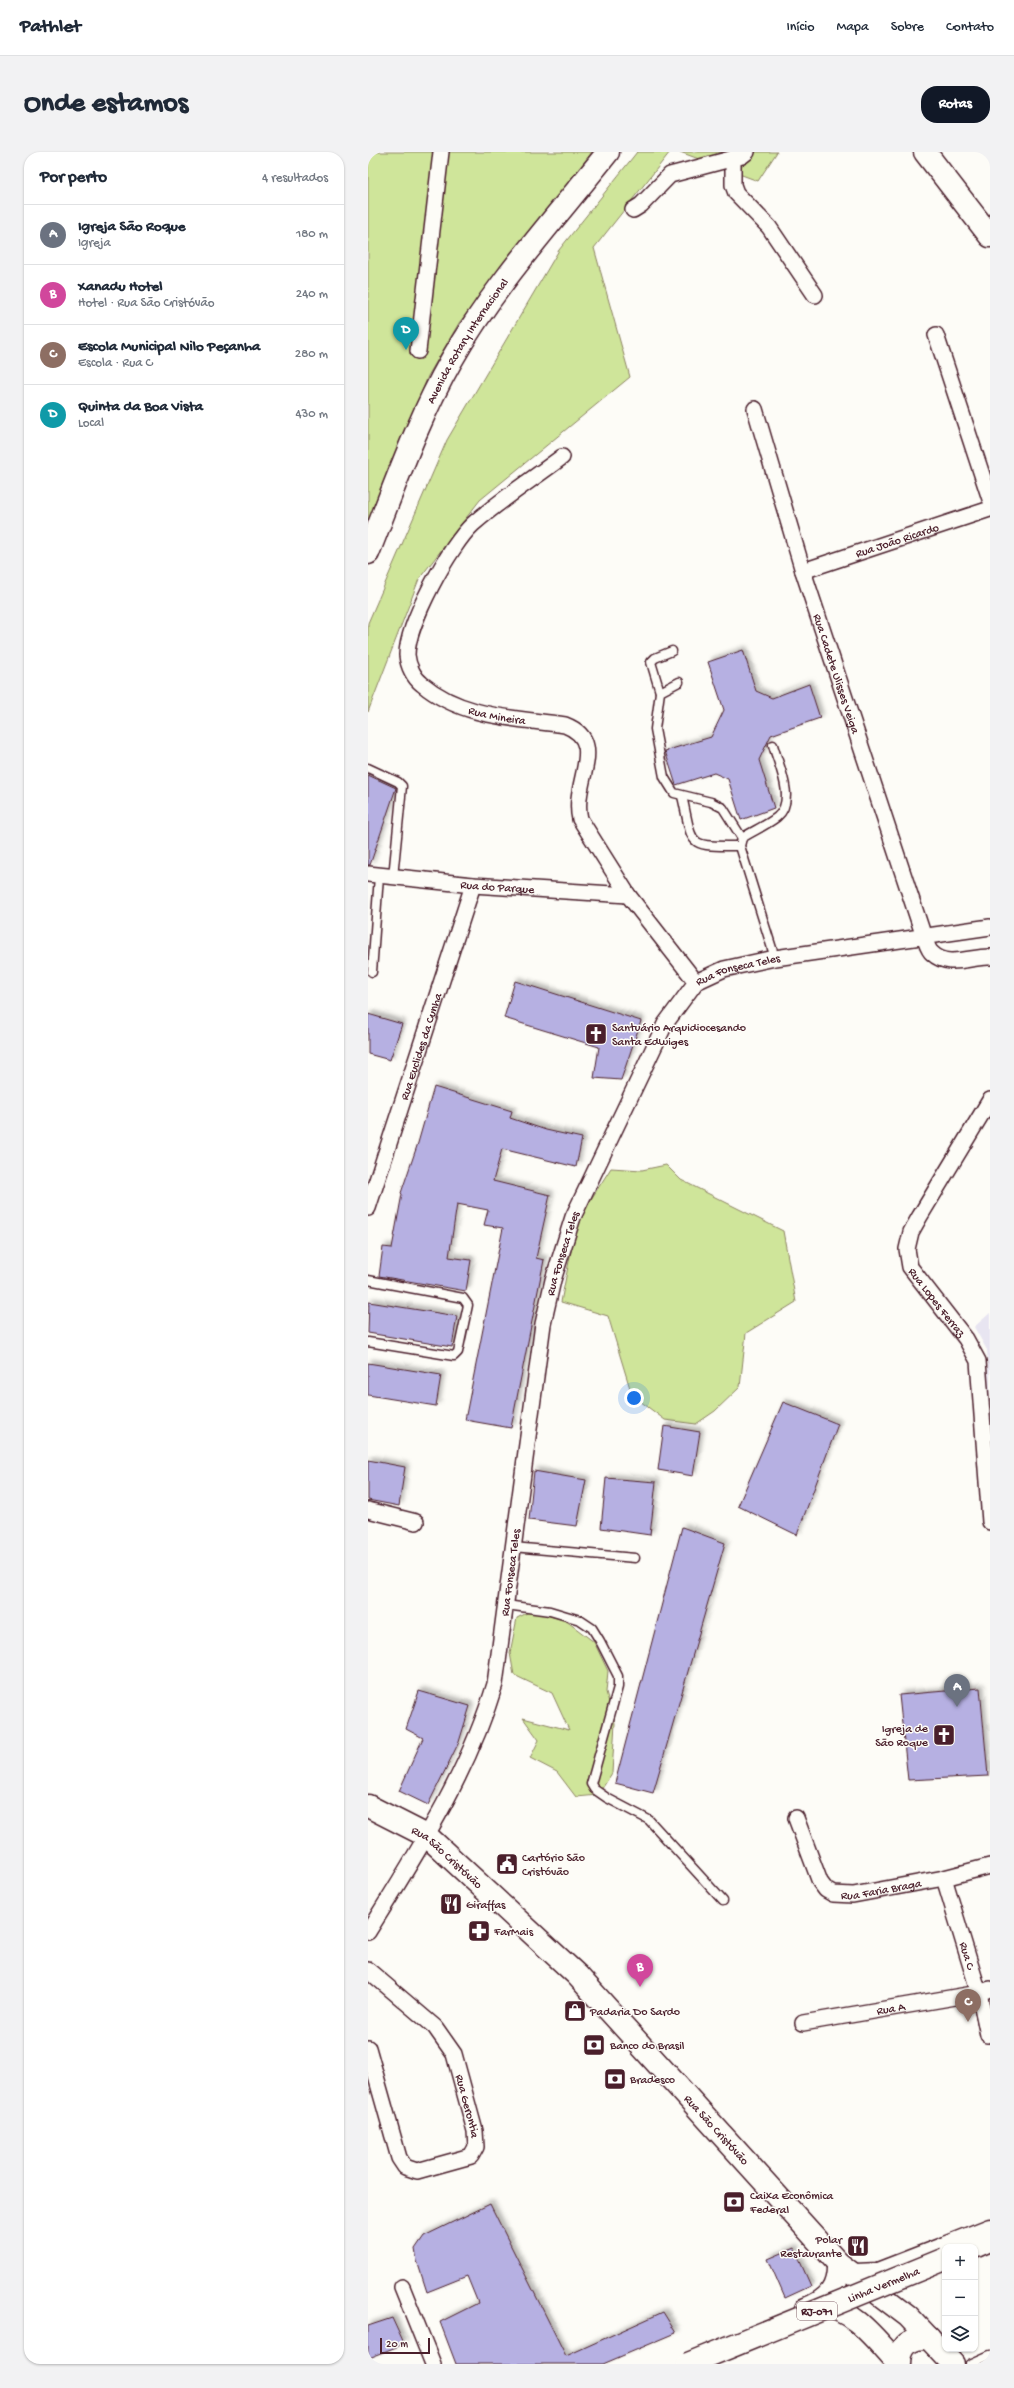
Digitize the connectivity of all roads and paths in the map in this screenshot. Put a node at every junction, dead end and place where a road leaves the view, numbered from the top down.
1 (441, 152) edge
2 (608, 152) edge
3 (925, 152) edge
4 (740, 155) edge
5 (633, 210) dead end
6 (990, 236) edge
7 (815, 295) dead end
8 (936, 335) dead end
9 (418, 351) dead end
10 (755, 409) dead end
11 (562, 457) dead end
12 (990, 499) edge
13 (990, 509) edge
14 (368, 553) edge
15 (803, 572) junction
16 (672, 651) dead end
17 (679, 682) dead end
18 (660, 692) junction
19 (773, 745) dead end
20 (368, 768) edge
21 (682, 796) junction
22 (741, 842) junction
23 (380, 876) edge
24 (473, 885) junction
25 (628, 895) junction
26 (990, 927) edge
27 (924, 936) junction
28 (990, 957) edge
29 (774, 958) junction
30 (372, 972) dead end
31 (696, 982) junction
32 (990, 1100) edge
33 (368, 1208) edge
34 (368, 1280) edge
35 (368, 1342) edge
36 (368, 1510) edge
37 (416, 1522) dead end
38 (990, 1522) edge
39 (513, 1547) junction
40 (636, 1558) dead end
41 (506, 1605) junction
42 (368, 1806) edge
43 (796, 1818) dead end
44 (427, 1836) junction
45 (990, 1866) edge
46 (944, 1878) junction
47 (723, 1901) dead end
48 (368, 1932) edge
49 (368, 1970) edge
50 (984, 1991) edge
51 (803, 2023) dead end
52 (988, 2035) dead end
53 (368, 2048) edge
54 (990, 2230) edge
55 (990, 2242) edge
56 (956, 2244) edge
57 (978, 2246) edge
58 (942, 2250) edge
59 (942, 2260) edge
60 (838, 2262) junction
61 (942, 2263) edge
62 (856, 2275) junction
63 (402, 2287) dead end
64 (819, 2304) junction
65 (929, 2338) junction
66 (990, 2355) edge
67 (433, 2364) edge
68 (674, 2364) edge
69 (688, 2364) edge
70 (697, 2364) edge
71 (899, 2364) edge
72 (953, 2364) edge
73 (970, 2364) edge

1 - 9 street
2 - 14 main road, Avenida Rotary Internacional
3 - 6 main road
4 - 5 street
4 - 7 street
8 - 12 street
10 - 15 street, Rua Cadete Ulisses Veiga
11 - 25 street, Rua Mineira
13 - 15 street, Rua João Ricardo
15 - 27 street, Rua Cadete Ulisses Veiga
16 - 18 lane
17 - 18 lane
18 - 21 lane
19 - 22 lane
20 - 23 lane
21 - 22 lane
21 - 22 lane
22 - 29 lane
23 - 24 street, Rua do Parque
23 - 30 lane
24 - 25 street, Rua do Parque
24 - 33 street, Rua Euclides da Cunha
25 - 31 street, Rua Mineira
26 - 27 street, Rua Fonseca Teles
27 - 28 street
27 - 29 street, Rua Fonseca Teles
29 - 31 street, Rua Fonseca Teles
31 - 39 street, Rua Fonseca Teles
32 - 38 street, Rua Lopes Ferraz
34 - 35 lane
36 - 37 street
39 - 40 lane
39 - 41 street, Rua Fonseca Teles
41 - 44 street, Rua Fonseca Teles
41 - 47 lane
42 - 44 main road, Rua São Cristóvão
43 - 46 street, Rua Faria Braga
44 - 48 street
44 - 60 main road, Rua São Cristóvão
45 - 46 street, Rua Faria Braga
46 - 50 street, Rua C
49 - 53 street, Rua Gerontia
50 - 51 street, Rua A
50 - 52 street, Rua C
54 - 56 main road
55 - 57 main road
58 - 62 main road
59 - 69 main road, Linha Vermelha / RJ-071, bridge
60 - 62 main road, Rua São Cristóvão
60 - 64 main road
61 - 70 main road, Linha Vermelha / RJ-071, bridge
62 - 65 main road, Rua São Cristóvão
63 - 67 street
64 - 68 main road
64 - 71 main road
65 - 71 main road
65 - 72 main road, Rua São Cristóvão
66 - 73 lane

